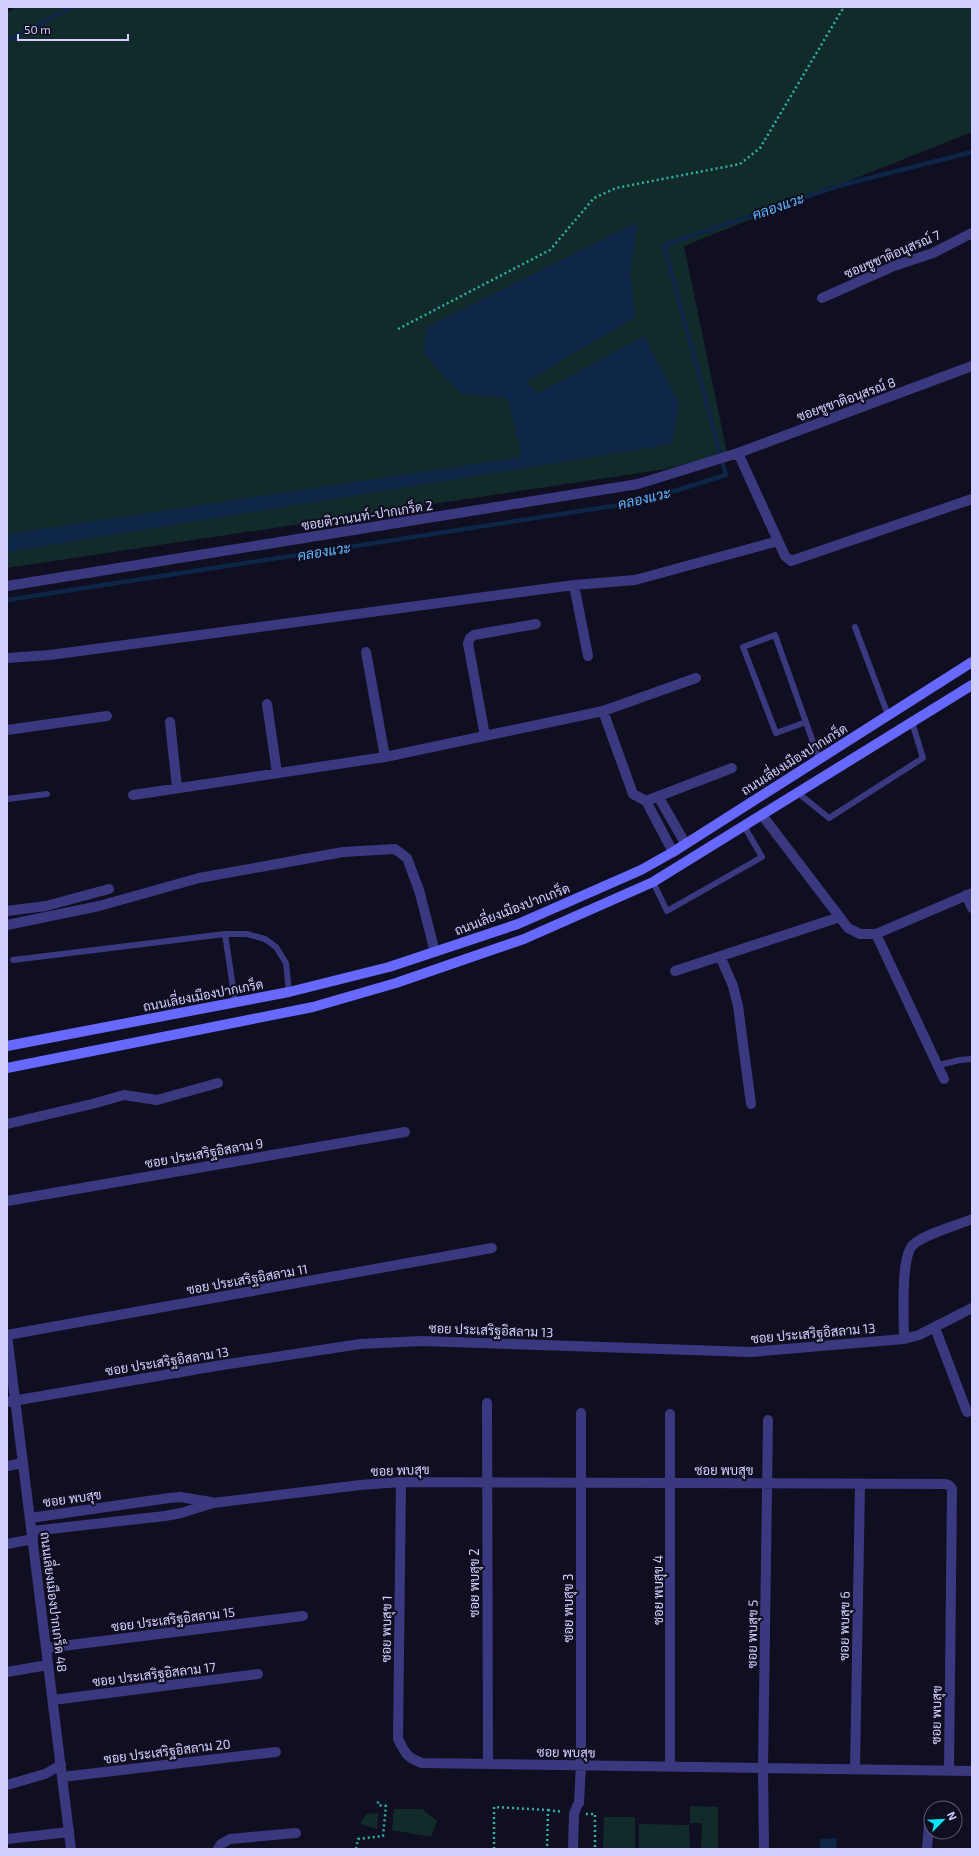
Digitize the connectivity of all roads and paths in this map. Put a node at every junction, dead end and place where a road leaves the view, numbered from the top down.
1 (840, 7) edge
2 (972, 233) edge
3 (822, 298) dead end
4 (398, 329) dead end
5 (972, 366) edge
6 (733, 455) junction
7 (972, 499) edge
8 (778, 541) junction
9 (7, 586) edge
10 (574, 586) junction
11 (536, 624) dead end
12 (855, 627) dead end
13 (366, 652) dead end
14 (588, 656) dead end
15 (7, 658) edge
16 (972, 662) edge
17 (696, 678) dead end
18 (972, 685) edge
19 (266, 704) dead end
20 (603, 711) junction
21 (888, 715) junction
22 (107, 716) dead end
23 (170, 722) dead end
24 (806, 722) junction
25 (912, 722) junction
26 (7, 730) edge
27 (485, 736) junction
28 (385, 757) junction
29 (819, 759) junction
30 (732, 768) dead end
31 (277, 773) junction
32 (178, 788) junction
33 (798, 792) junction
34 (47, 794) dead end
35 (132, 795) dead end
36 (658, 796) junction
37 (7, 799) edge
38 (646, 802) junction
39 (762, 815) junction
40 (744, 826) junction
41 (684, 843) junction
42 (673, 852) junction
43 (653, 882) junction
44 (110, 889) dead end
45 (969, 894) edge
46 (972, 908) edge
47 (7, 911) edge
48 (840, 917) junction
49 (7, 925) edge
50 (225, 934) junction
51 (876, 934) junction
52 (435, 952) junction
53 (720, 956) junction
54 (13, 960) dead end
55 (675, 971) dead end
56 (289, 992) junction
57 (235, 1001) junction
58 (7, 1046) edge
59 (972, 1059) edge
60 (939, 1065) junction
61 (7, 1068) edge
62 (944, 1079) dead end
63 (218, 1084) dead end
64 (751, 1104) dead end
65 (7, 1124) edge
66 (406, 1132) dead end
67 (7, 1201) edge
68 (972, 1219) edge
69 (492, 1248) dead end
70 (972, 1308) edge
71 (935, 1328) junction
72 (7, 1335) edge
73 (904, 1339) junction
74 (11, 1401) edge
75 (487, 1403) dead end
76 (967, 1412) dead end
77 (581, 1413) dead end
78 (670, 1414) dead end
79 (768, 1420) dead end
80 (23, 1463) junction
81 (7, 1466) edge
82 (401, 1482) junction
83 (486, 1482) junction
84 (580, 1482) junction
85 (671, 1483) junction
86 (767, 1483) junction
87 (860, 1484) junction
88 (213, 1503) junction
89 (30, 1518) junction
90 (32, 1535) junction
91 (7, 1544) edge
92 (303, 1616) dead end
93 (46, 1648) junction
94 (48, 1665) junction
95 (7, 1672) edge
96 (258, 1674) dead end
97 (53, 1700) junction
98 (276, 1752) dead end
99 (422, 1763) joint
100 (488, 1763) junction
101 (61, 1765) junction
102 (581, 1765) junction
103 (670, 1767) junction
104 (763, 1768) junction
105 (855, 1770) junction
106 (949, 1771) junction
107 (972, 1771) edge
108 (62, 1777) junction
109 (7, 1785) edge
110 (378, 1799) dead end
111 (69, 1832) junction
112 (296, 1833) dead end
113 (7, 1839) edge
114 (71, 1849) edge
115 (218, 1849) edge
116 (356, 1849) edge
117 (494, 1849) edge
118 (547, 1849) edge
119 (573, 1849) edge
120 (764, 1849) edge

1 - 4 path
2 - 3 street, ซอยชูชาติอนุสรณ์ 7
5 - 6 street, ซอยชูชาติอนุสรณ์ 8
6 - 8 street
6 - 9 street, ซอยติวานนท์-ปากเกร็ด 2
7 - 8 street
8 - 10 street
10 - 14 street
10 - 15 street
11 - 27 street
12 - 21 lane
13 - 28 street
16 - 21 main road, ถนนเลี่ยงเมืองปากเกร็ด
17 - 20 street
18 - 25 main road
19 - 31 street
20 - 27 street
20 - 38 street
21 - 29 main road, ถนนเลี่ยงเมืองปากเกร็ด
22 - 26 street
23 - 32 street
24 - 24 lane
24 - 29 lane
25 - 33 main road
25 - 33 lane
27 - 28 street
28 - 31 street
29 - 41 main road, ถนนเลี่ยงเมืองปากเกร็ด
30 - 36 street
31 - 32 street
32 - 35 street
33 - 39 main road
34 - 37 lane
36 - 38 street
36 - 41 street
38 - 42 street
39 - 40 main road
39 - 48 street
40 - 43 main road
40 - 43 lane
41 - 42 main road, ถนนเลี่ยงเมืองปากเกร็ด
42 - 52 main road, ถนนเลี่ยงเมืองปากเกร็ด
43 - 61 main road
44 - 47 street
45 - 46 street
45 - 51 street
48 - 51 street
48 - 53 street
49 - 52 street
50 - 54 lane
50 - 56 lane
50 - 57 lane
51 - 60 street
52 - 56 main road, ถนนเลี่ยงเมืองปากเกร็ด
53 - 55 street
53 - 64 street
56 - 57 main road, ถนนเลี่ยงเมืองปากเกร็ด
57 - 58 main road, ถนนเลี่ยงเมืองปากเกร็ด
59 - 60 lane
60 - 62 street
63 - 65 street
66 - 67 street, ซอย ประเสริฐอิสลาม 9
68 - 73 street
69 - 72 street, ซอย ประเสริฐอิสลาม 11
70 - 71 street, ซอย ประเสริฐอิสลาม 13
71 - 73 street, ซอย ประเสริฐอิสลาม 13
71 - 76 street
72 - 74 street, ถนนเลี่ยงเมืองปากเกร็ด 48
73 - 74 street, ซอย ประเสริฐอิสลาม 13
74 - 80 street, ถนนเลี่ยงเมืองปากเกร็ด 48
75 - 83 street, ซอย พบสุข 2
77 - 84 street, ซอย พบสุข 3
78 - 85 street, ซอย พบสุข 4
79 - 86 street, ซอย พบสุข 5
80 - 81 street
80 - 89 street, ถนนเลี่ยงเมืองปากเกร็ด 48
82 - 83 street, ซอย พบสุข
82 - 88 street, ซอย พบสุข
82 - 99 street, ซอย พบสุข 1
83 - 84 street, ซอย พบสุข
83 - 100 street, ซอย พบสุข 2
84 - 85 street, ซอย พบสุข
84 - 102 street, ซอย พบสุข 3
85 - 86 street, ซอย พบสุข
85 - 103 street, ซอย พบสุข 4
86 - 87 street, ซอย พบสุข
86 - 104 street, ซอย พบสุข 5
87 - 105 street, ซอย พบสุข 6
87 - 106 street, ซอย พบสุข
88 - 89 street, ซอย พบสุข
88 - 90 street, ซอย พบสุข
89 - 90 street, ถนนเลี่ยงเมืองปากเกร็ด 48
90 - 91 street, ซอย พบสุข
90 - 93 street, ถนนเลี่ยงเมืองปากเกร็ด 48
92 - 93 street, ซอย ประเสริฐอิสลาม 15
93 - 94 street, ถนนเลี่ยงเมืองปากเกร็ด 48
94 - 95 street
94 - 97 street, ถนนเลี่ยงเมืองปากเกร็ด 48
96 - 97 street, ซอย ประเสริฐอิสลาม 17
97 - 101 street, ถนนเลี่ยงเมืองปากเกร็ด 48
98 - 108 street, ซอย ประเสริฐอิสลาม 20
99 - 100 street, ซอย พบสุข
100 - 102 street, ซอย พบสุข
101 - 108 street, ถนนเลี่ยงเมืองปากเกร็ด 48
101 - 109 street
102 - 103 street, ซอย พบสุข
102 - 119 street, ซอย พบสุข 3
103 - 104 street, ซอย พบสุข
104 - 105 street, ซอย พบสุข
104 - 120 street, ซอย พบสุข 5
105 - 106 street, ซอย พบสุข
106 - 107 street, ซอย พบสุข
108 - 111 street, ถนนเลี่ยงเมืองปากเกร็ด 48
110 - 116 path
111 - 113 street
111 - 114 street, ถนนเลี่ยงเมืองปากเกร็ด 48
112 - 115 street
117 - 118 path

